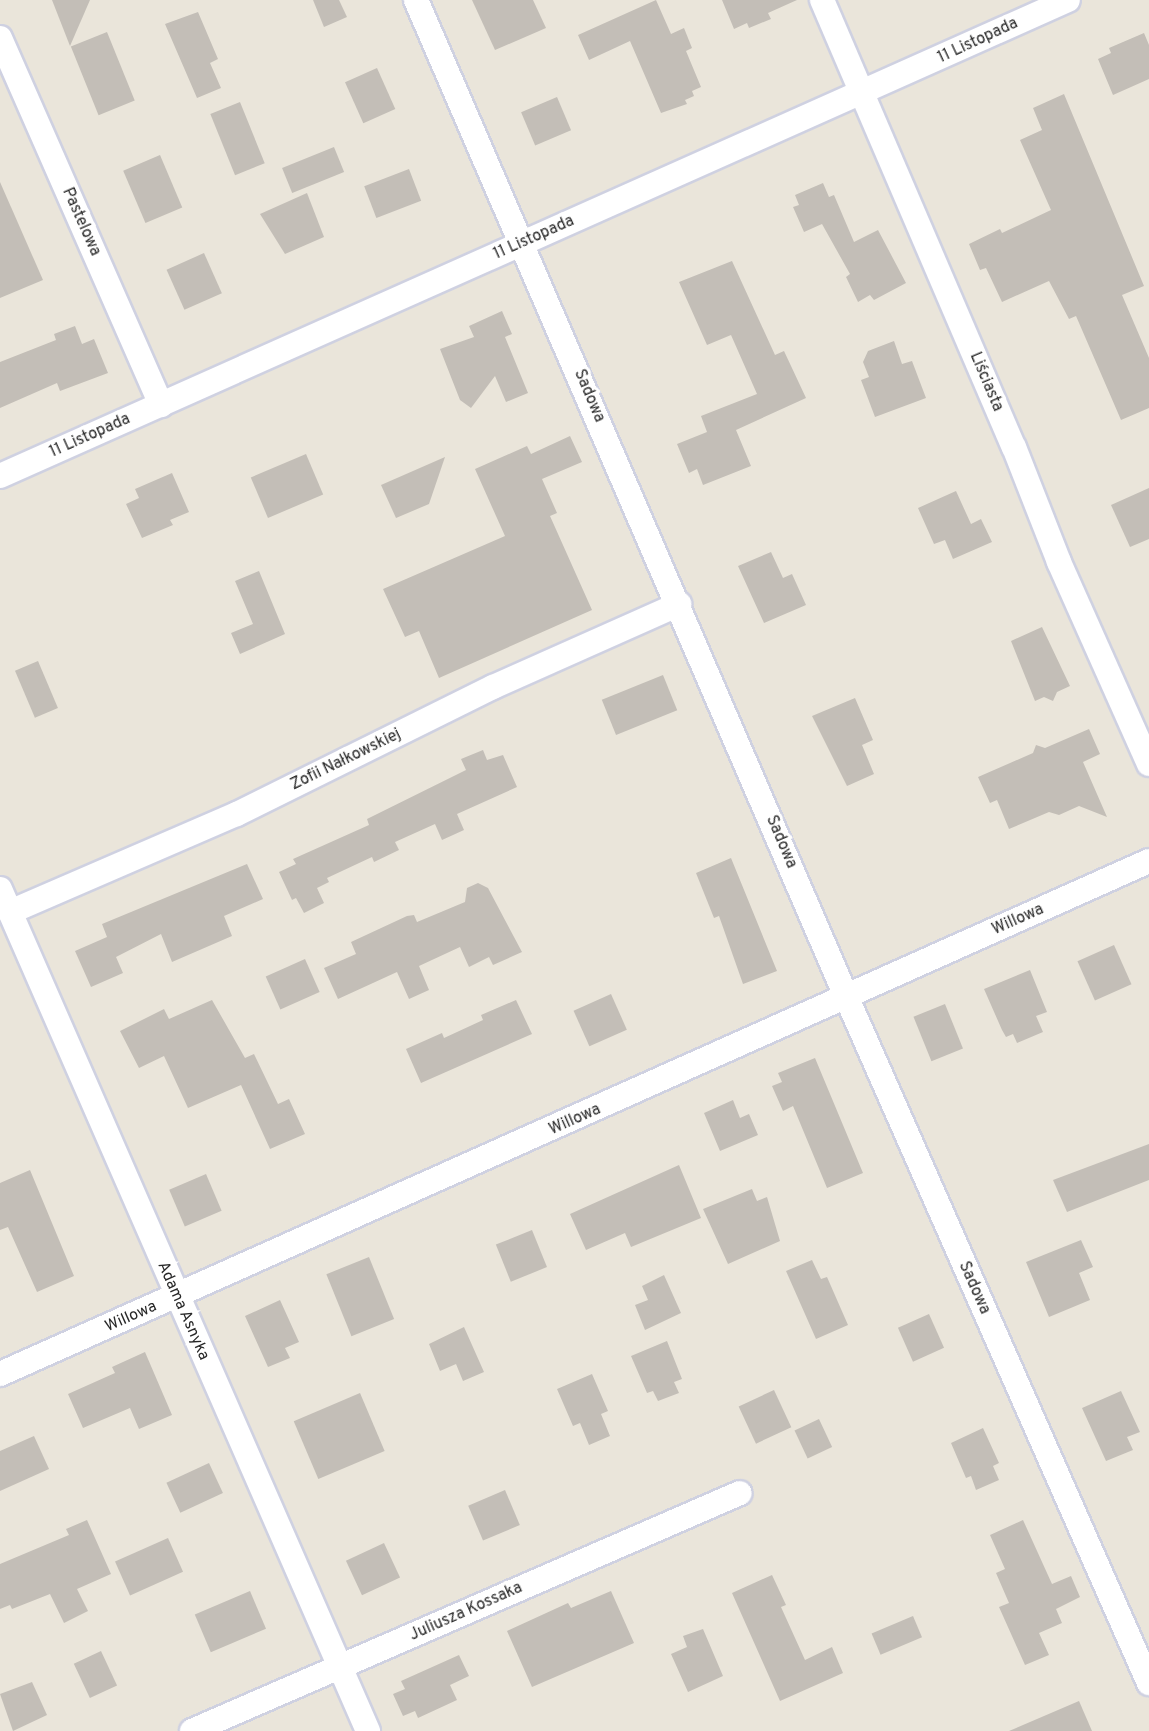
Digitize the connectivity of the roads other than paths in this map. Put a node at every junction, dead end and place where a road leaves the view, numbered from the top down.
1 (416, 0) edge
2 (822, 0) edge
3 (1068, 0) edge
4 (0, 38) edge
5 (863, 94) junction
6 (523, 243) junction
7 (161, 405) junction
8 (0, 476) edge
9 (679, 604) junction
10 (1149, 764) edge
11 (1149, 861) edge
12 (0, 890) edge
13 (10, 912) junction
14 (846, 996) junction
15 (177, 1296) junction
16 (0, 1374) edge
17 (740, 1493) dead end
18 (340, 1667) junction
19 (1149, 1683) edge
20 (192, 1731) edge
21 (368, 1731) edge

1 - 6 street, Sadowa
2 - 5 street, Liściasta
3 - 5 street, 11 Listopada
4 - 7 street, Pastelowa
5 - 6 street, 11 Listopada
5 - 10 street, Liściasta
6 - 7 street, 11 Listopada
6 - 9 street, Sadowa
7 - 8 street, 11 Listopada
9 - 13 street, Zofii Nałkowskiej
9 - 14 street, Sadowa
11 - 14 street, Willowa
12 - 13 street, Adama Asnyka
13 - 15 street, Adama Asnyka
14 - 15 street, Willowa
14 - 19 street, Sadowa
15 - 16 street, Willowa
15 - 18 street, Adama Asnyka
17 - 18 street, Juliusza Kossaka
18 - 20 street, Juliusza Kossaka
18 - 21 street, Adama Asnyka

